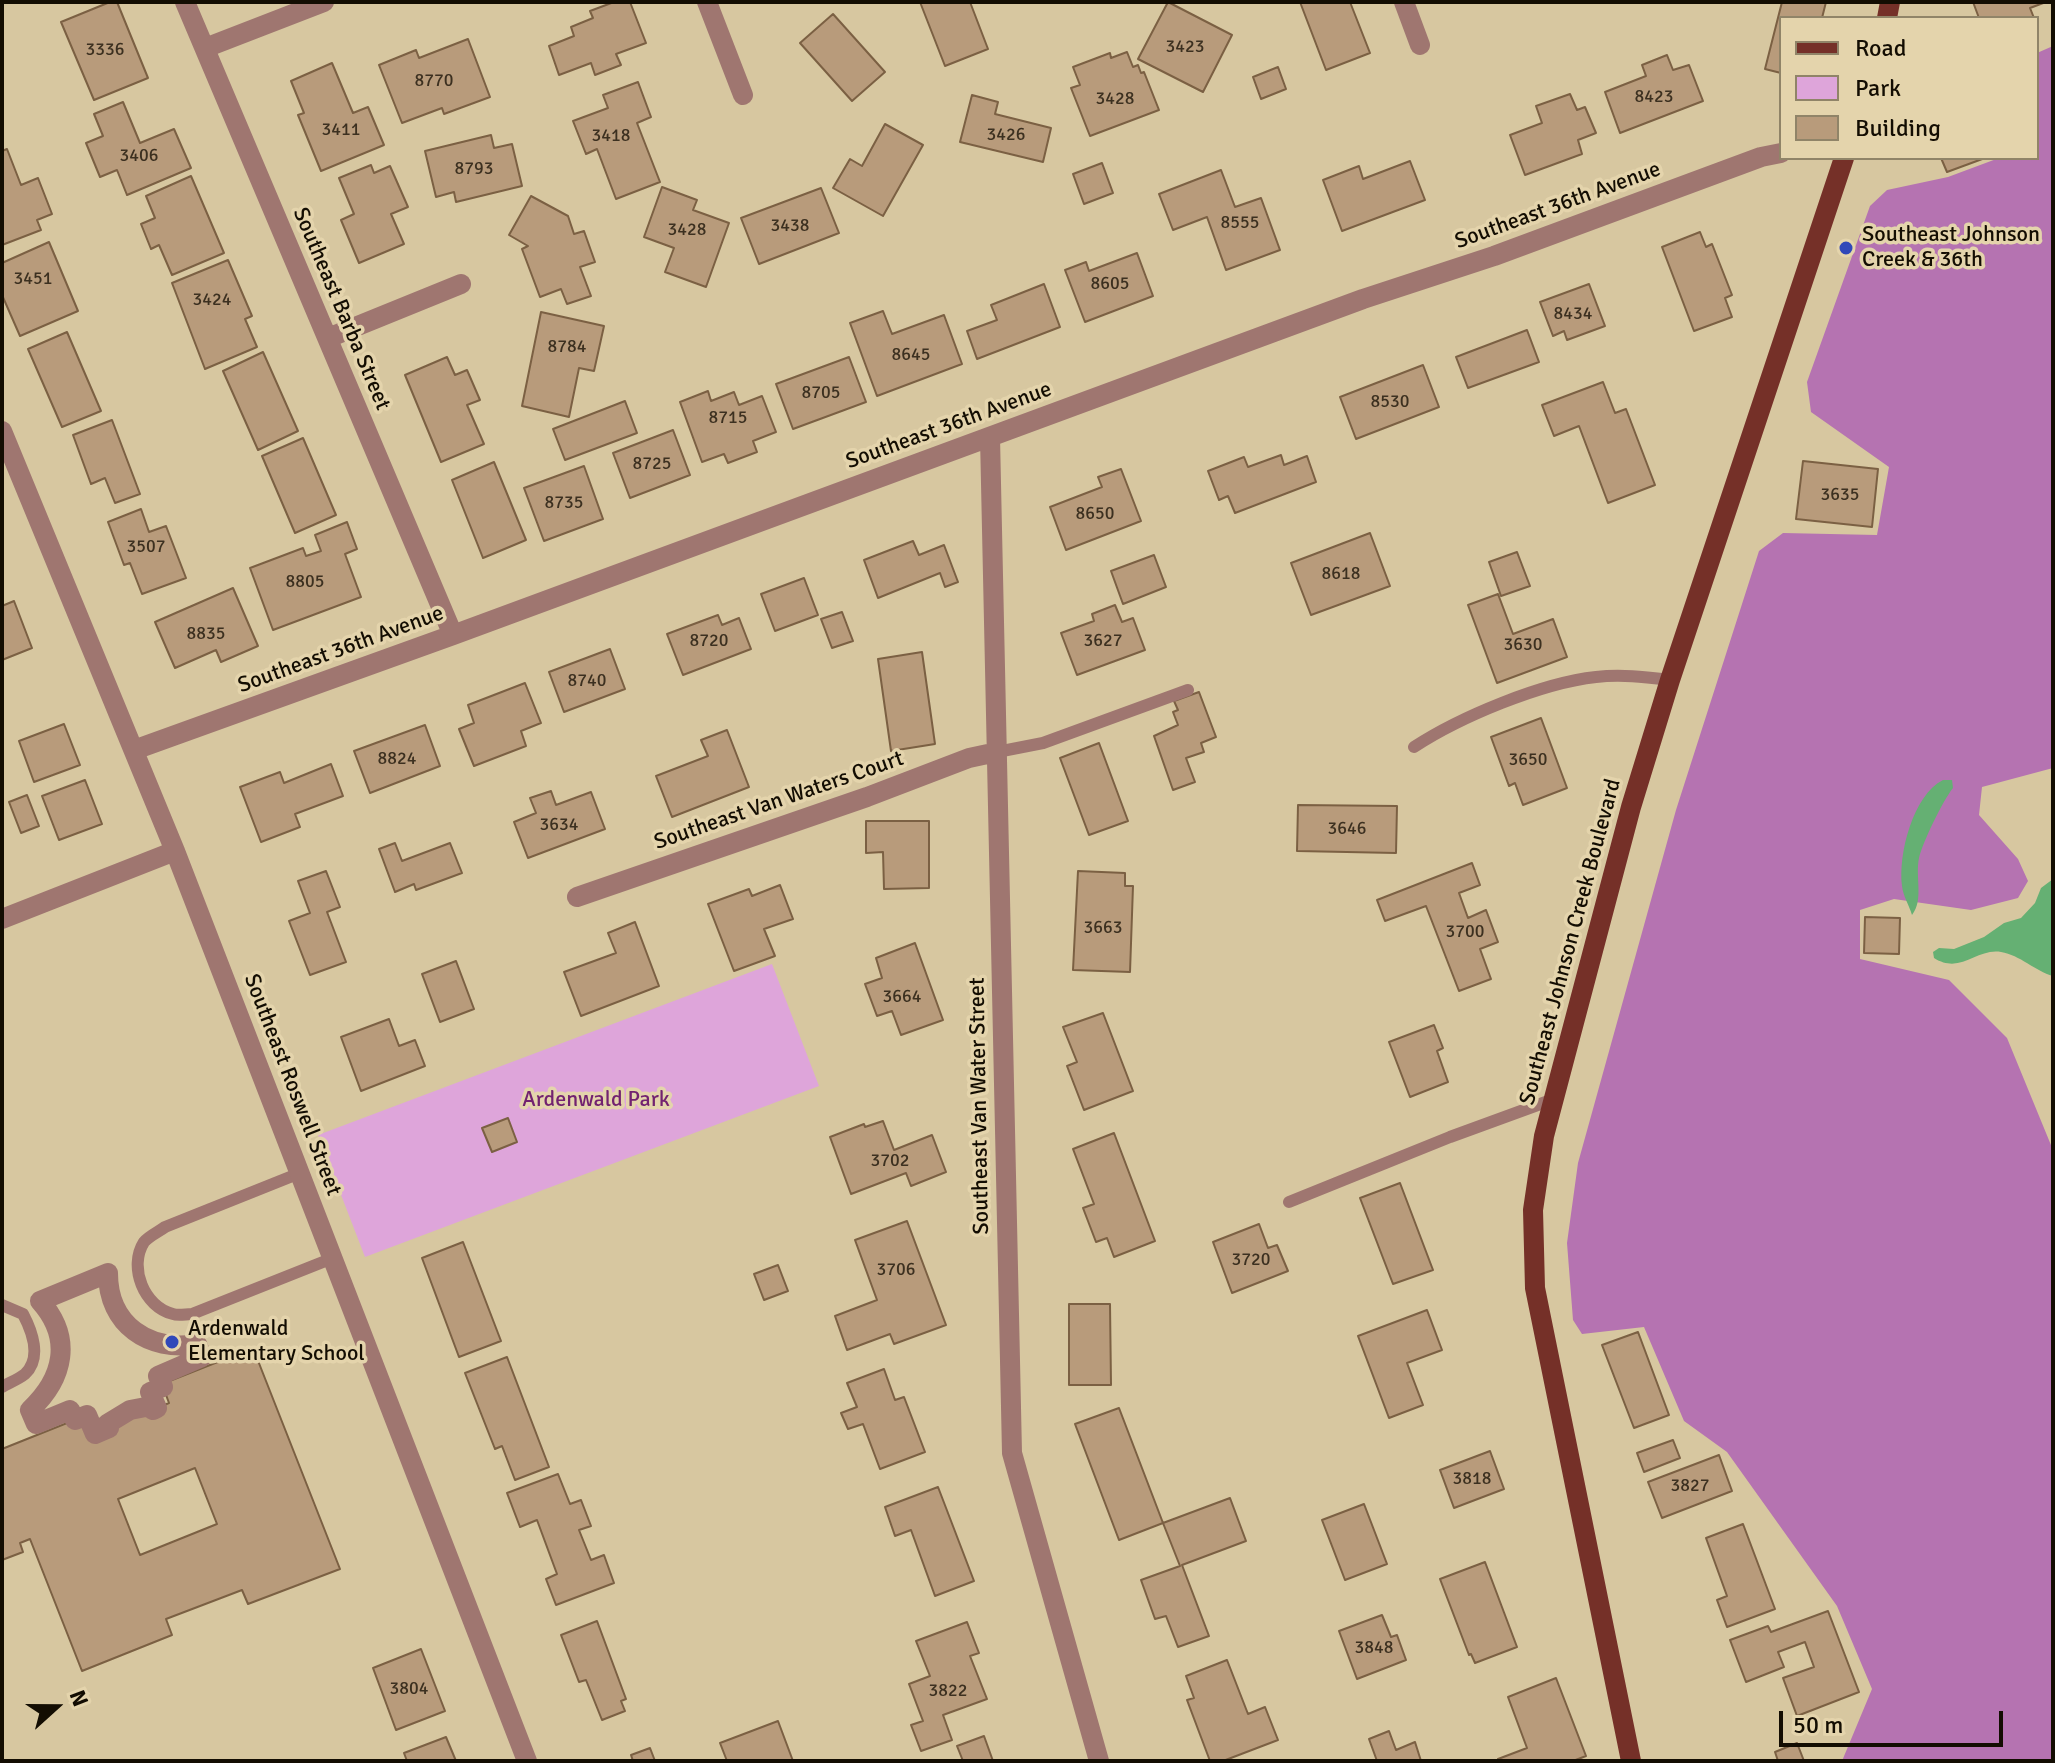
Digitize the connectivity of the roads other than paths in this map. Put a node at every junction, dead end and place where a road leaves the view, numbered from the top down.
1 (185, 2) edge
2 (324, 2) edge
3 (707, 2) edge
4 (1404, 2) edge
5 (1420, 45) dead end
6 (205, 48) junction
7 (743, 95) dead end
8 (1779, 153) edge
9 (1843, 160) edge
10 (461, 284) dead end
11 (328, 338) junction
12 (2, 431) edge
13 (990, 437) junction
14 (453, 635) junction
15 (1670, 680) junction
16 (1188, 690) dead end
17 (1414, 747) dead end
18 (134, 750) junction
19 (997, 752) junction
20 (175, 851) junction
21 (577, 897) dead end
22 (2, 919) edge
23 (1554, 1099) junction
24 (300, 1173) junction
25 (1289, 1202) dead end
26 (333, 1258) junction
27 (108, 1273) joint
28 (2, 1305) edge
29 (2, 1387) edge
30 (527, 1761) edge
31 (1099, 1761) edge
32 (1631, 1761) edge

1 - 6 street, Southeast Barba Street
2 - 6 street
3 - 7 street
4 - 5 street
6 - 11 street, Southeast Barba Street
8 - 13 street, Southeast 36th Avenue
9 - 15 main road, Southeast Johnson Creek Boulevard
10 - 11 street
11 - 14 street, Southeast Barba Street
12 - 18 street, Southeast Roswell Street
13 - 14 street, Southeast 36th Avenue
13 - 19 street, Southeast Van Water Street
14 - 18 street, Southeast 36th Avenue
15 - 17 lane
15 - 23 main road, Southeast Johnson Creek Boulevard
16 - 19 lane
18 - 20 street, Southeast Roswell Street
19 - 21 street, Southeast Van Waters Court
19 - 31 street, Southeast Van Water Street
20 - 22 street
20 - 24 street, Southeast Roswell Street
23 - 25 lane
23 - 32 main road, Southeast Johnson Creek Boulevard
24 - 26 street, Southeast Roswell Street
24 - 26 lane
26 - 30 street, Southeast Roswell Street
27 - 27 street
28 - 29 lane

